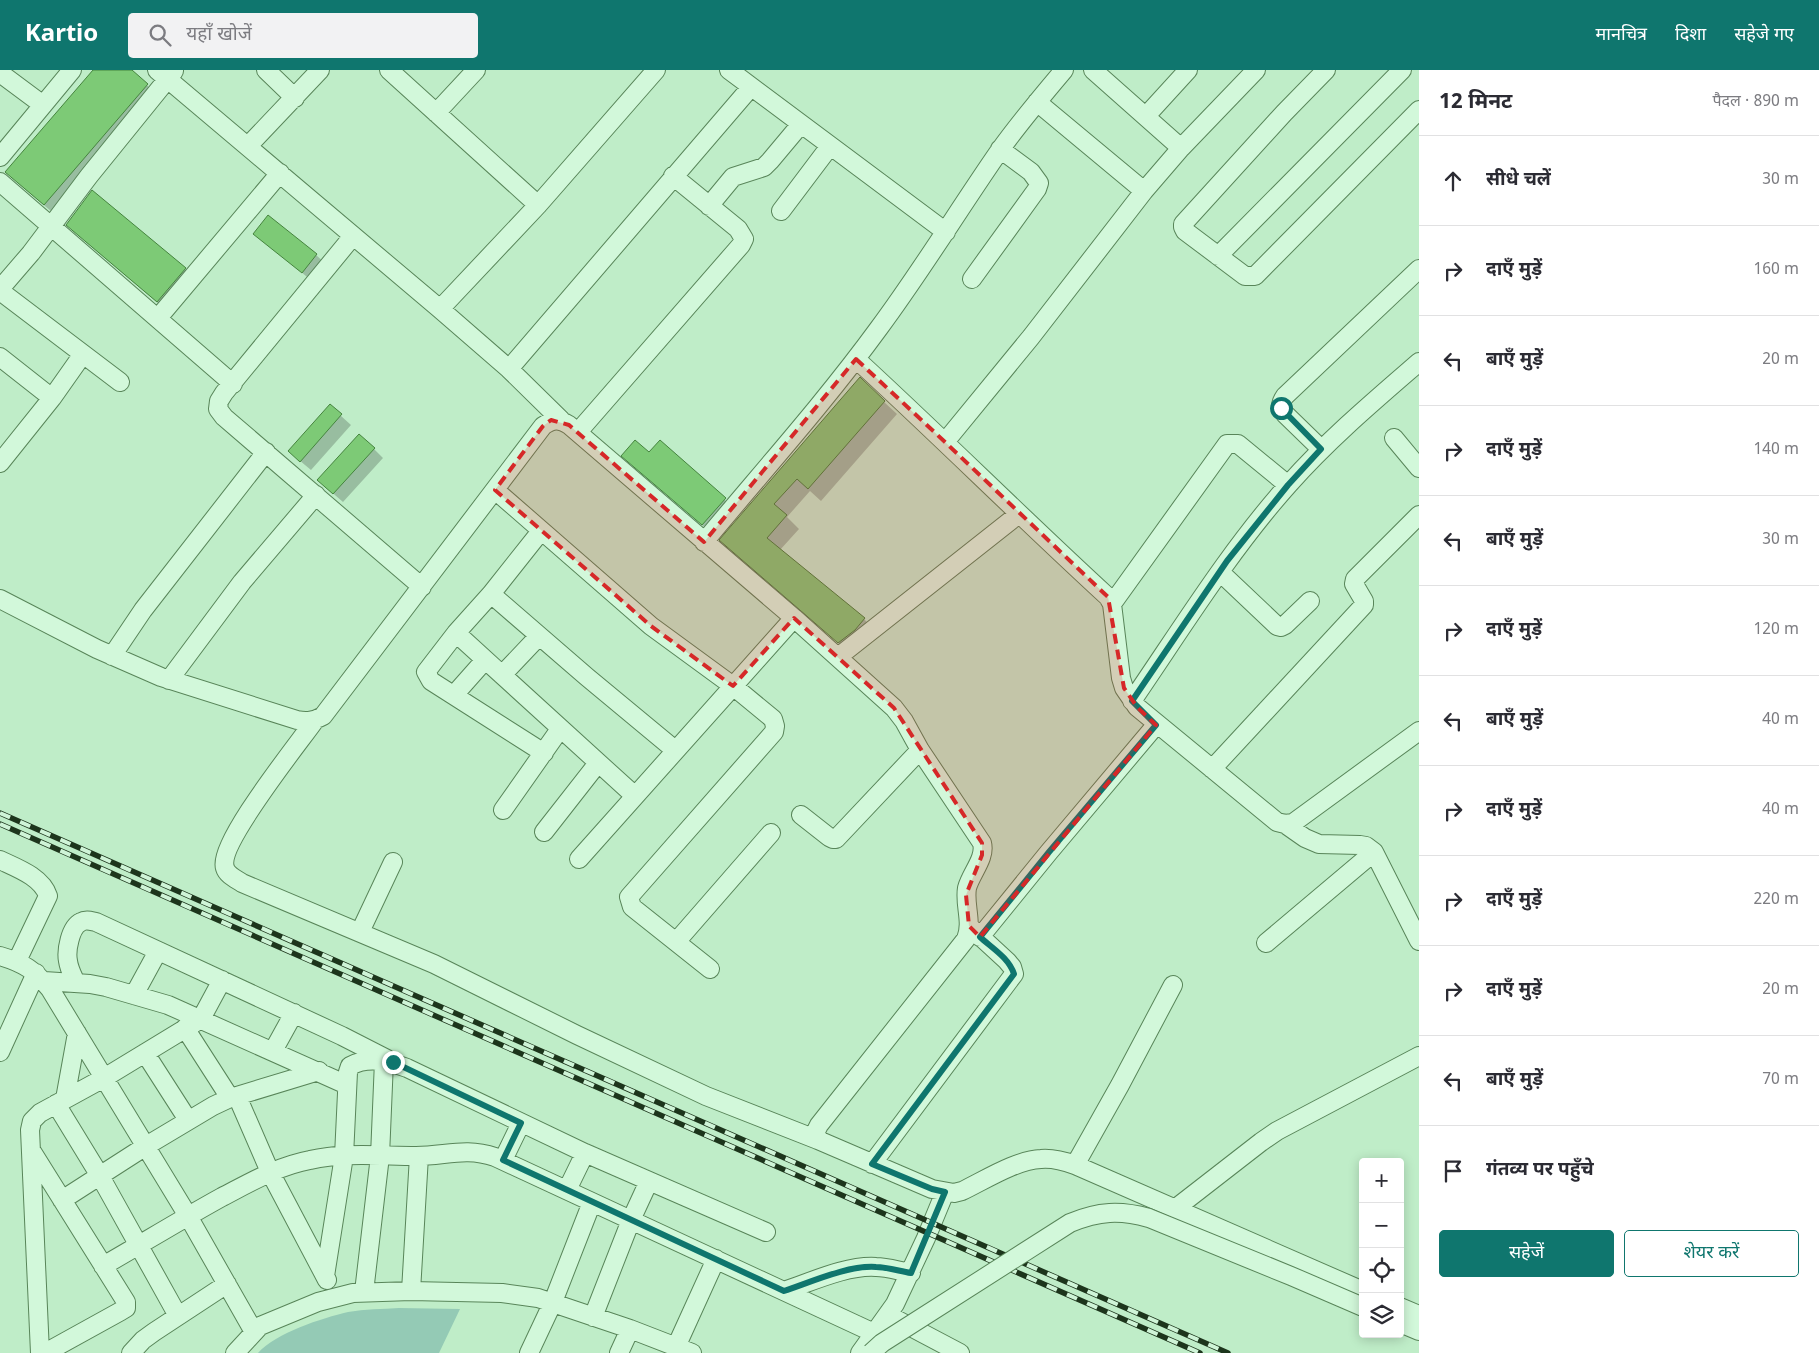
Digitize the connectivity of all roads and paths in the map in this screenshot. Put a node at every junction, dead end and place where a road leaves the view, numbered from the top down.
1 (72, 70) edge
2 (266, 70) edge
3 (320, 70) edge
4 (389, 70) edge
5 (476, 70) edge
6 (729, 70) edge
7 (1064, 70) edge
8 (1093, 70) edge
9 (1188, 70) edge
10 (1256, 70) edge
11 (1326, 70) edge
12 (1402, 70) edge
13 (651, 72) edge
14 (0, 73) edge
15 (166, 73) edge
16 (751, 86) junction
17 (295, 98) junction
18 (1037, 102) junction
19 (43, 104) junction
20 (1419, 110) edge
21 (436, 113) junction
22 (1146, 116) junction
23 (800, 124) junction
24 (248, 146) junction
25 (830, 146) junction
26 (1181, 148) junction
27 (1000, 149) junction
28 (0, 157) edge
29 (280, 173) junction
30 (673, 176) junction
31 (0, 182) edge
32 (1144, 190) junction
33 (538, 205) junction
34 (709, 206) junction
35 (781, 211) dead end
36 (52, 225) junction
37 (946, 232) junction
38 (353, 236) junction
39 (1218, 256) junction
40 (1419, 269) edge
41 (972, 278) dead end
42 (0, 290) edge
43 (440, 309) junction
44 (158, 318) junction
45 (83, 354) junction
46 (0, 357) edge
47 (856, 359) junction
48 (1419, 362) edge
49 (509, 369) junction
50 (120, 382) dead end
51 (232, 384) junction
52 (52, 398) junction
53 (561, 420) junction
54 (578, 432) junction
55 (1394, 438) dead end
56 (945, 442) junction
57 (1321, 449) junction
58 (266, 452) junction
59 (1416, 459) edge
60 (0, 463) edge
61 (1288, 485) junction
62 (495, 490) junction
63 (316, 495) junction
64 (1019, 514) junction
65 (1419, 515) edge
66 (540, 531) junction
67 (704, 542) junction
68 (1220, 572) junction
69 (422, 587) junction
70 (491, 594) junction
71 (0, 598) edge
72 (1310, 601) dead end
73 (1112, 604) junction
74 (794, 618) junction
75 (456, 633) junction
76 (539, 636) junction
77 (112, 656) junction
78 (838, 657) junction
79 (485, 660) junction
80 (502, 676) junction
81 (169, 680) junction
82 (733, 686) junction
83 (454, 695) junction
84 (1132, 701) junction
85 (315, 720) junction
86 (1156, 725) junction
87 (560, 729) junction
88 (1419, 731) edge
89 (675, 750) junction
90 (920, 750) junction
91 (544, 753) junction
92 (598, 763) junction
93 (1212, 770) junction
94 (634, 796) junction
95 (503, 810) dead end
96 (801, 815) dead end
97 (1285, 824) junction
98 (544, 832) dead end
99 (771, 834) dead end
100 (1374, 852) junction
101 (579, 858) dead end
102 (0, 860) edge
103 (393, 862) dead end
104 (360, 932) junction
105 (975, 932) junction
106 (1419, 941) edge
107 (676, 942) junction
108 (1266, 942) dead end
109 (158, 950) junction
110 (0, 956) edge
111 (17, 961) junction
112 (710, 969) dead end
113 (40, 977) junction
114 (222, 980) junction
115 (76, 983) junction
116 (1172, 984) dead end
117 (134, 995) junction
118 (294, 1013) junction
119 (201, 1018) junction
120 (185, 1028) junction
121 (77, 1033) junction
122 (274, 1051) junction
123 (0, 1052) edge
124 (145, 1052) junction
125 (1419, 1056) edge
126 (389, 1062) junction
127 (319, 1071) junction
128 (104, 1078) junction
129 (347, 1085) junction
130 (234, 1097) junction
131 (61, 1102) junction
132 (188, 1120) junction
133 (521, 1123) junction
134 (818, 1140) junction
135 (146, 1146) junction
136 (31, 1150) junction
137 (585, 1153) junction
138 (344, 1156) junction
139 (380, 1156) junction
140 (419, 1156) junction
141 (503, 1160) junction
142 (872, 1164) junction
143 (1075, 1165) junction
144 (270, 1172) junction
145 (100, 1176) junction
146 (650, 1181) junction
147 (567, 1190) junction
148 (945, 1192) junction
149 (62, 1200) junction
150 (592, 1202) junction
151 (1176, 1208) junction
152 (188, 1216) junction
153 (631, 1220) junction
154 (766, 1232) dead end
155 (138, 1246) junction
156 (716, 1259) junction
157 (103, 1266) junction
158 (911, 1273) junction
159 (325, 1276) junction
160 (227, 1284) junction
161 (1359, 1288) edge
162 (411, 1291) junction
163 (784, 1291) junction
164 (364, 1292) junction
165 (336, 1297) junction
166 (553, 1302) junction
167 (1359, 1305) edge
168 (1404, 1309) edge
169 (888, 1315) junction
170 (1419, 1315) edge
171 (178, 1316) junction
172 (593, 1317) junction
173 (1404, 1325) edge
174 (630, 1329) junction
175 (1419, 1331) edge
176 (254, 1332) junction
177 (874, 1333) junction
178 (684, 1350) edge
179 (40, 1353) edge
180 (45, 1353) edge
181 (131, 1353) edge
182 (235, 1353) edge
183 (529, 1353) edge
184 (620, 1353) edge
185 (860, 1353) edge
186 (871, 1353) edge
187 (960, 1353) edge

1 - 19 street
2 - 17 street
3 - 17 street
4 - 21 street
5 - 21 street
6 - 16 street
7 - 18 street
8 - 22 street
9 - 22 street
10 - 26 street
11 - 39 street
12 - 39 street
13 - 33 street
14 - 19 street
15 - 24 street
15 - 36 street
16 - 23 street
16 - 30 street
17 - 24 street
18 - 27 street
18 - 32 street
19 - 28 street
20 - 39 street
21 - 33 street
22 - 26 street
23 - 25 street
23 - 34 street
24 - 29 street
25 - 35 street
25 - 37 street
26 - 32 street
27 - 37 street
27 - 41 street
29 - 38 street
29 - 44 street
30 - 34 street
30 - 49 street
31 - 36 street
32 - 56 street
33 - 43 street
34 - 54 street
36 - 42 street
36 - 44 street
37 - 47 street
38 - 43 street
38 - 51 street
40 - 57 street
42 - 45 street
43 - 49 street
44 - 51 street
45 - 50 street
45 - 52 street
46 - 52 street
47 - 56 street
47 - 67 street
48 - 57 street
49 - 53 street
51 - 58 street
52 - 60 street
53 - 54 street
53 - 62 street
54 - 67 street
55 - 59 street
56 - 64 street
57 - 61 street
58 - 63 street
58 - 77 street
61 - 68 street
61 - 73 street
62 - 66 street
62 - 69 street
63 - 69 street
63 - 81 street
64 - 73 street
64 - 78 street
65 - 93 street
66 - 70 street
66 - 82 street
67 - 74 street
68 - 72 street
68 - 84 street
69 - 85 street
70 - 75 street
70 - 76 street
71 - 77 street
73 - 84 street
74 - 78 street
74 - 82 street
75 - 79 street
75 - 83 street
76 - 80 street
76 - 89 street
77 - 81 street
78 - 90 street
79 - 80 street
79 - 83 street
80 - 87 street
81 - 85 street
82 - 89 street
82 - 107 street
83 - 91 street
84 - 86 street
85 - 104 street
86 - 93 street
86 - 105 street
87 - 91 street
87 - 92 street
88 - 97 street
89 - 94 street
90 - 96 street
90 - 105 street
91 - 95 street
92 - 94 street
92 - 98 street
93 - 97 street
94 - 101 street
97 - 100 street
99 - 107 street
100 - 106 street
100 - 108 street
102 - 111 street
103 - 104 street
104 - 134 street
105 - 134 street
105 - 142 street
107 - 112 street
109 - 114 street
109 - 115 street
109 - 117 street
110 - 111 street
111 - 113 street
113 - 115 street
113 - 121 street
113 - 123 street
114 - 118 street
114 - 119 street
115 - 117 street
116 - 143 street
117 - 119 street
118 - 122 street
118 - 126 street
119 - 120 street
119 - 122 street
120 - 124 street
120 - 130 street
121 - 128 street
121 - 131 street
122 - 127 street
124 - 128 street
124 - 132 street
125 - 151 street
126 - 129 street
126 - 133 street
126 - 139 street
127 - 129 street
127 - 130 street
128 - 131 street
128 - 135 street
129 - 138 street
130 - 132 street
130 - 144 street
131 - 136 street
131 - 145 street
132 - 135 street
133 - 137 street
133 - 141 street
134 - 142 street
135 - 145 street
135 - 152 street
136 - 149 street
136 - 179 street
137 - 146 street
137 - 147 street
138 - 139 street
138 - 144 street
138 - 159 street
139 - 140 street
139 - 164 street
140 - 141 street
140 - 162 street
141 - 147 street
142 - 148 street
143 - 148 street
143 - 151 street
144 - 152 street
144 - 159 street
145 - 149 street
145 - 155 street
146 - 153 street
146 - 154 street
147 - 150 street
148 - 158 street
149 - 157 street
150 - 153 street
150 - 166 street
151 - 161 street
152 - 155 street
152 - 160 street
153 - 156 street
153 - 172 street
155 - 157 street
155 - 171 street
156 - 163 street
156 - 178 street
157 - 180 street
158 - 163 street
158 - 169 street
159 - 165 street
160 - 171 street
160 - 176 street
162 - 164 street
162 - 166 street
163 - 177 street
164 - 165 street
165 - 176 street
166 - 172 street
166 - 183 street
167 - 186 street, bridge
168 - 170 street
169 - 177 street
169 - 187 street
171 - 181 street
172 - 174 street
173 - 175 street
174 - 178 street
174 - 184 street
176 - 182 street
177 - 185 street

